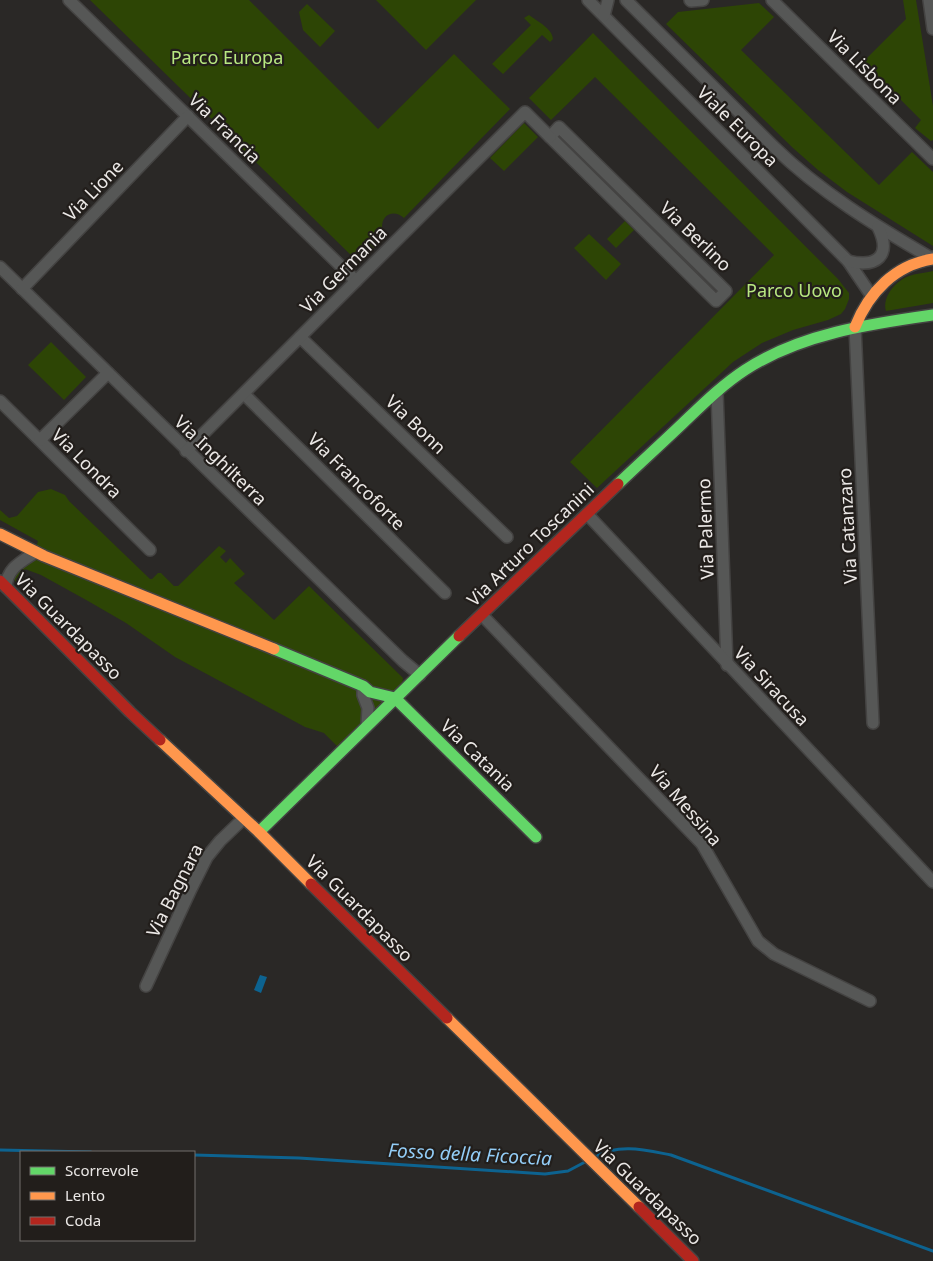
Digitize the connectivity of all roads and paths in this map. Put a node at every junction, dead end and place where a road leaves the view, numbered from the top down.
1 (69, 0) edge
2 (588, 0) edge
3 (608, 0) edge
4 (626, 0) edge
5 (690, 0) edge
6 (703, 0) edge
7 (772, 0) edge
8 (929, 0) edge
9 (604, 16) junction
10 (933, 30) edge
11 (525, 112) joint
12 (188, 116) junction
13 (550, 137) junction
14 (933, 159) edge
15 (878, 227) junction
16 (932, 258) edge
17 (848, 261) junction
18 (0, 267) edge
19 (356, 280) junction
20 (22, 289) junction
21 (871, 295) junction
22 (933, 315) edge
23 (882, 322) junction
24 (855, 327) junction
25 (300, 337) junction
26 (108, 374) junction
27 (717, 392) junction
28 (244, 394) junction
29 (0, 401) edge
30 (40, 440) junction
31 (186, 451) junction
32 (587, 514) junction
33 (0, 534) edge
34 (507, 536) dead end
35 (150, 550) dead end
36 (36, 552) junction
37 (3, 584) edge
38 (445, 594) dead end
39 (482, 615) junction
40 (727, 665) junction
41 (420, 674) junction
42 (363, 686) junction
43 (395, 698) junction
44 (873, 723) dead end
45 (367, 725) junction
46 (244, 818) junction
47 (259, 832) junction
48 (536, 836) dead end
49 (933, 882) edge
50 (146, 986) dead end
51 (870, 1001) dead end
52 (693, 1261) edge

1 - 12 street, Via Francia
2 - 9 street, Viale Europa
3 - 9 street
4 - 15 street, Viale Europa
5 - 6 street
7 - 14 street, Via Lisbona
8 - 10 street
9 - 17 street, Viale Europa
11 - 13 street, Via Berlino
11 - 19 street, Via Germania
12 - 19 street, Via Francia
12 - 20 street, Via Lione
13 - 13 street, Via Berlino
15 - 16 street, Viale Europa
15 - 17 street
16 - 21 street
17 - 21 street, Viale Europa
18 - 20 street, Via Inghilterra
19 - 25 street, Via Germania
20 - 26 street, Via Inghilterra
21 - 23 street
21 - 24 street
22 - 23 street, Via Arturo Toscanini
23 - 24 street, Via Arturo Toscanini
24 - 27 street, Via Arturo Toscanini
24 - 44 street, Via Catanzaro
25 - 28 street, Via Germania
25 - 34 street, Via Bonn
26 - 30 street
26 - 31 street, Via Inghilterra
27 - 32 street, Via Arturo Toscanini
27 - 40 street, Via Palermo
28 - 31 street, Via Germania
28 - 38 street, Via Francoforte
29 - 30 street, Via Londra
30 - 35 street, Via Londra
31 - 41 street, Via Inghilterra
32 - 39 street, Via Arturo Toscanini
32 - 40 street, Via Siracusa
33 - 36 street
36 - 37 street
36 - 42 street
37 - 46 street, Via Guardapasso
39 - 41 street, Via Arturo Toscanini
39 - 51 street, Via Messina
40 - 49 street, Via Siracusa
41 - 43 street, Via Arturo Toscanini
42 - 43 street
42 - 45 street
43 - 45 street, Via Arturo Toscanini
43 - 48 street, Via Catania
45 - 47 street, Via Arturo Toscanini
46 - 47 street, Via Guardapasso
46 - 50 street, Via Bagnara
47 - 52 street, Via Guardapasso

